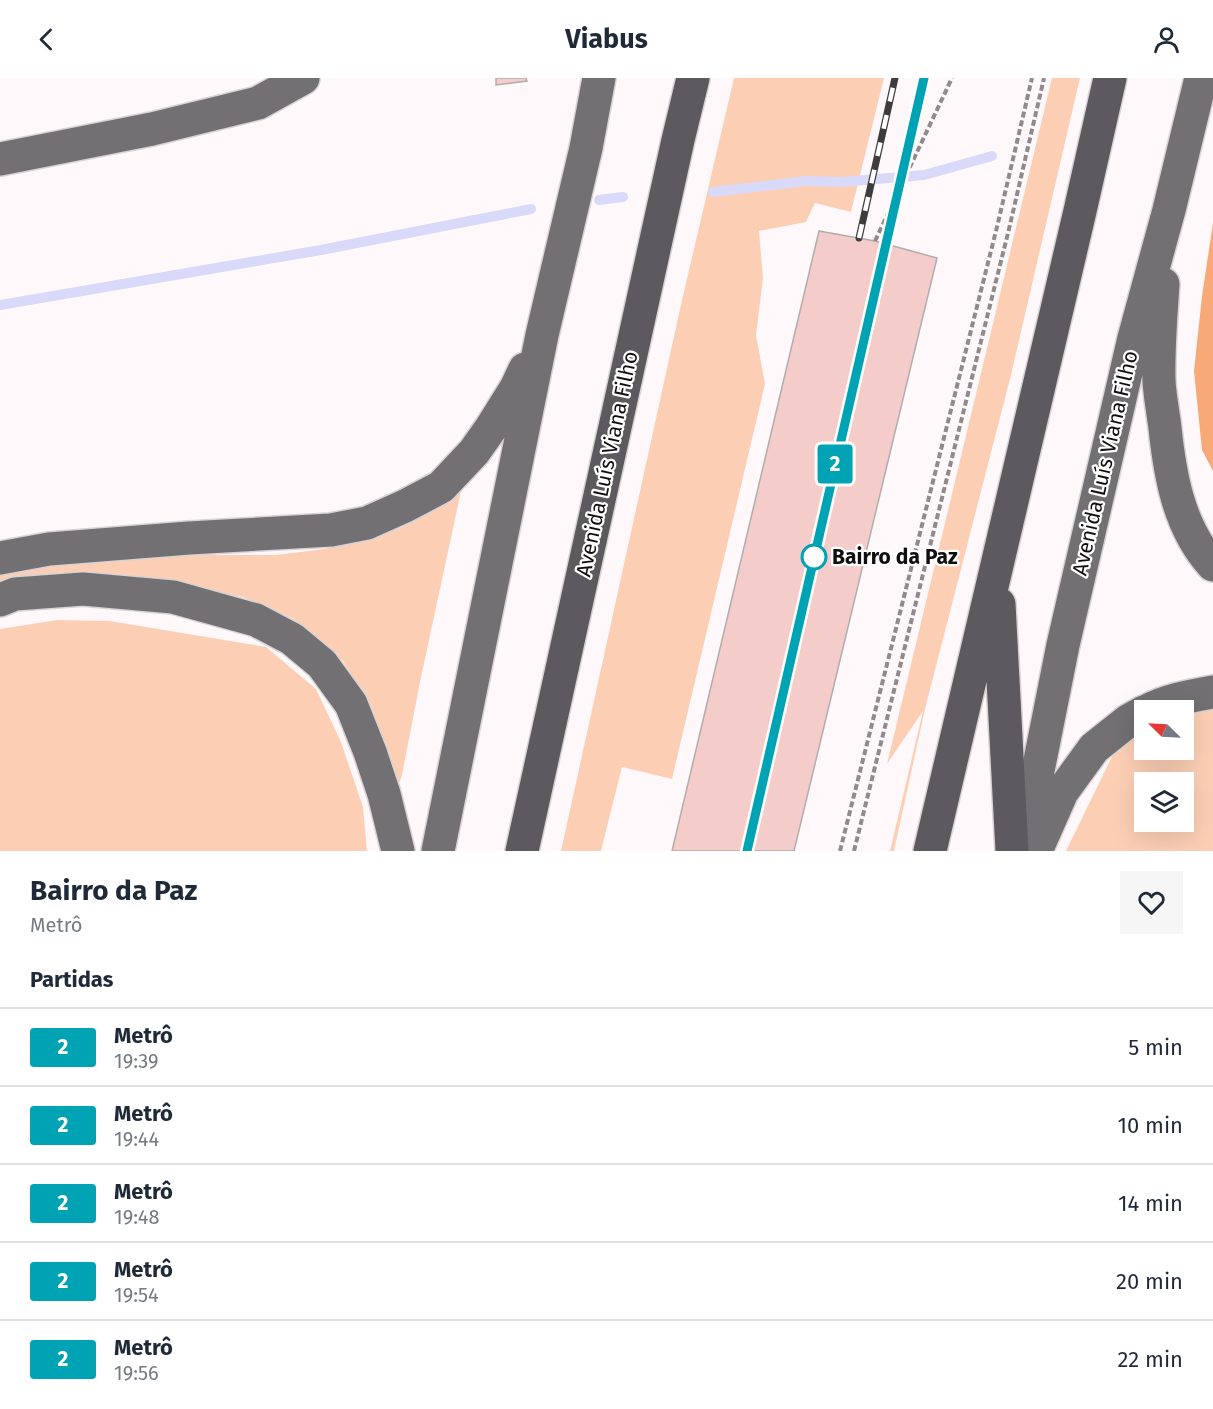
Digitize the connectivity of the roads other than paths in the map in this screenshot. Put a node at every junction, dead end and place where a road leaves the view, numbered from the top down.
1 (303, 78) edge
2 (599, 78) edge
3 (693, 78) edge
4 (1110, 78) edge
5 (1201, 78) edge
6 (0, 159) edge
7 (1169, 210) junction
8 (544, 328) junction
9 (0, 558) edge
10 (997, 564) junction
11 (1213, 565) edge
12 (0, 600) edge
13 (1213, 692) edge
14 (1175, 700) edge
15 (1134, 718) edge
16 (398, 851) edge
17 (438, 851) edge
18 (522, 851) edge
19 (930, 851) edge
20 (1012, 851) edge
21 (1022, 851) edge
22 (1036, 851) edge

1 - 6 main road
2 - 8 main road
3 - 18 highway, Avenida Luís Viana Filho
4 - 10 highway
5 - 7 main road, Avenida Luís Viana Filho
7 - 11 main road
7 - 21 main road, Avenida Luís Viana Filho
8 - 9 main road
8 - 17 main road
10 - 19 highway
10 - 20 highway
12 - 16 main road
13 - 14 main road
15 - 22 main road

